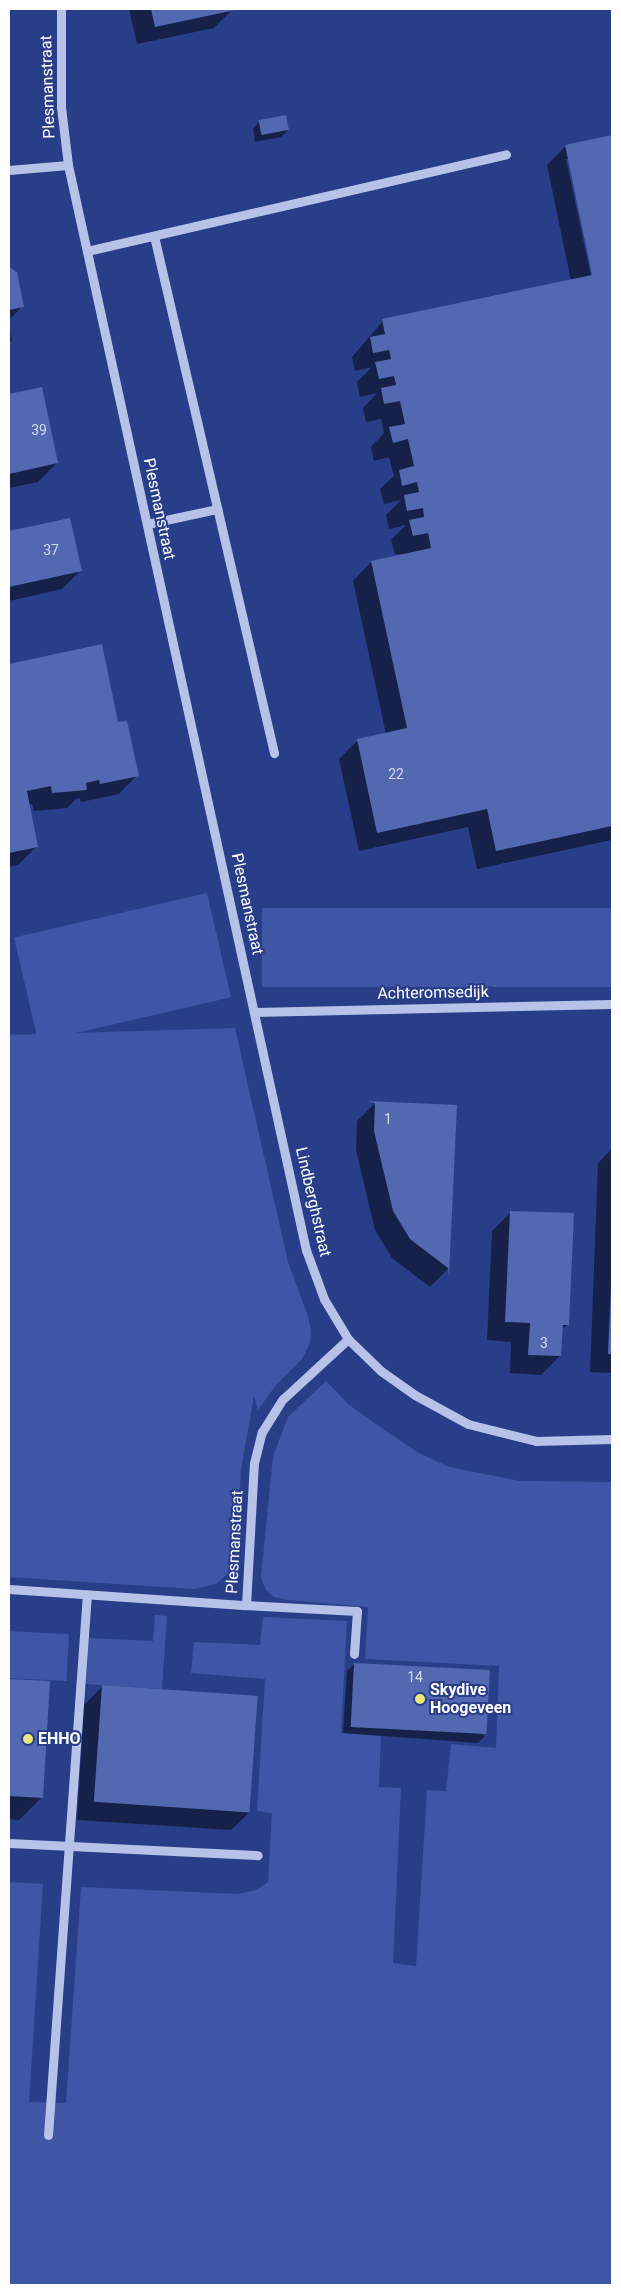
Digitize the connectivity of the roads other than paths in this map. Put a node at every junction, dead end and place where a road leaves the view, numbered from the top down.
1 (61, 9) edge
2 (506, 154) dead end
3 (68, 165) junction
4 (9, 170) edge
5 (154, 236) junction
6 (87, 251) junction
7 (217, 509) junction
8 (147, 524) junction
9 (274, 753) dead end
10 (612, 1004) edge
11 (255, 1012) junction
12 (348, 1339) junction
13 (612, 1439) edge
14 (9, 1589) edge
15 (87, 1594) junction
16 (246, 1605) junction
17 (354, 1654) dead end
18 (9, 1843) edge
19 (68, 1846) junction
20 (258, 1855) dead end
21 (48, 2135) dead end

1 - 3 street, Plesmanstraat
2 - 5 street
3 - 4 street
3 - 6 street, Plesmanstraat
5 - 6 street
5 - 7 street
6 - 8 street, Plesmanstraat
7 - 8 street
7 - 9 street
8 - 11 street, Plesmanstraat
10 - 11 street, Achteromsedijk
11 - 12 street, Lindberghstraat
12 - 13 street, Lindberghstraat
12 - 16 street, Plesmanstraat
14 - 15 street, Plesmanstraat
15 - 16 street, Plesmanstraat
15 - 19 street
16 - 17 street
18 - 19 street
19 - 20 street
19 - 21 street

